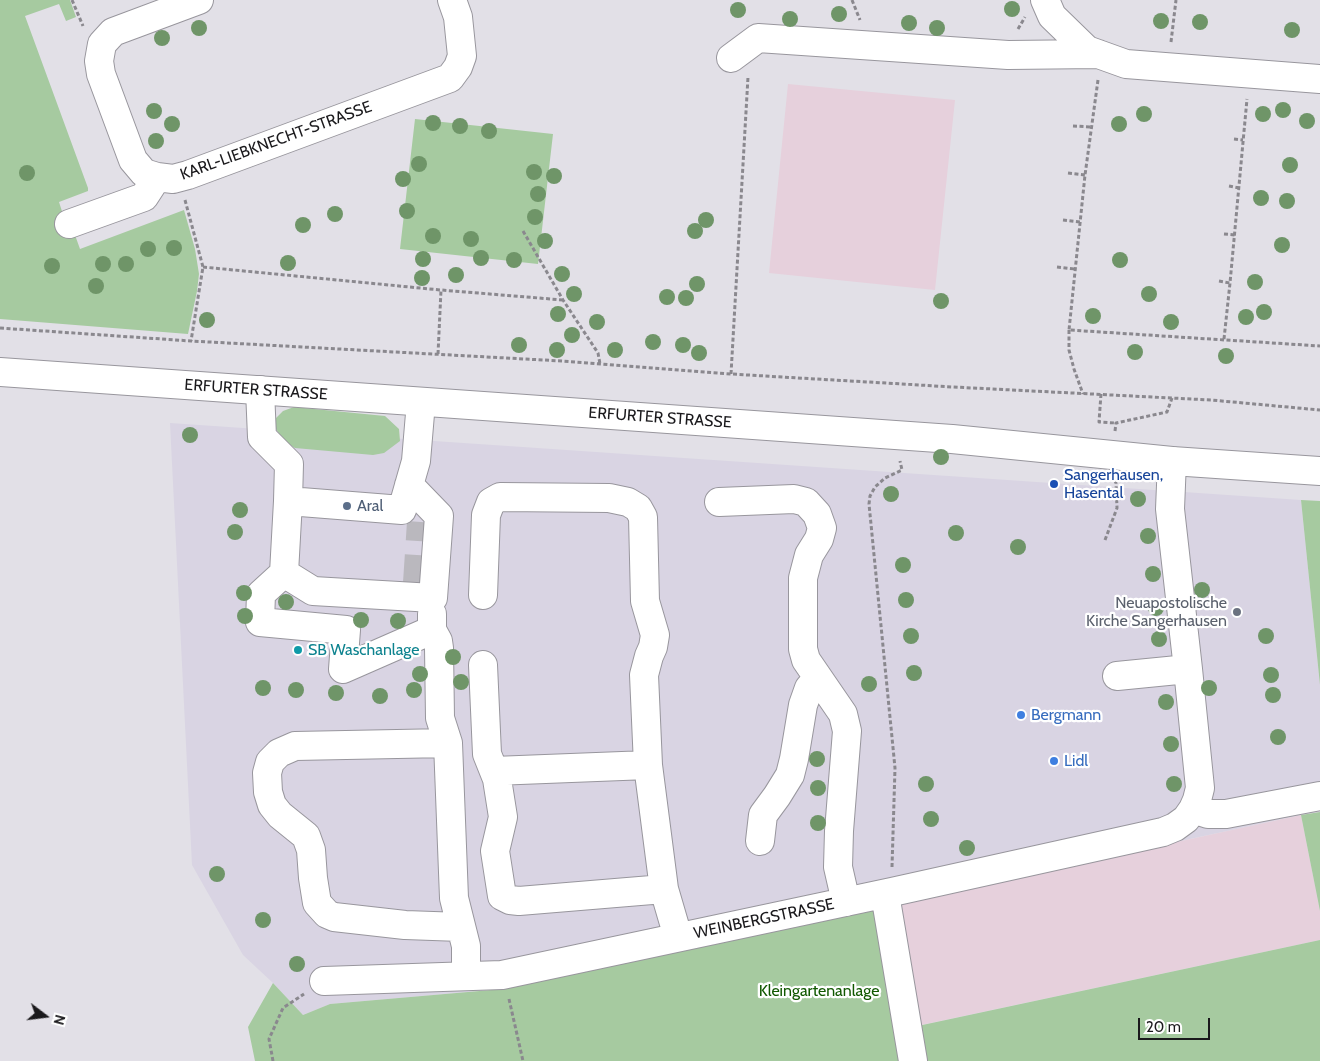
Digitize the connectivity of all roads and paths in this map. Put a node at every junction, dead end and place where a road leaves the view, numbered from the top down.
1 (199, 0) edge
2 (452, 0) edge
3 (852, 0) edge
4 (1045, 0) edge
5 (1176, 0) edge
6 (860, 21) dead end
7 (758, 38) junction
8 (1098, 54) junction
9 (731, 58) dead end
10 (1168, 68) junction
11 (1250, 74) junction
12 (1320, 79) edge
13 (1073, 126) dead end
14 (1092, 127) junction
15 (1234, 139) dead end
16 (1243, 140) junction
17 (1068, 173) dead end
18 (1085, 175) junction
19 (168, 178) junction
20 (1229, 186) dead end
21 (1239, 188) junction
22 (1063, 220) dead end
23 (1080, 222) junction
24 (69, 224) dead end
25 (523, 231) dead end
26 (1224, 234) dead end
27 (1235, 235) junction
28 (203, 267) junction
29 (1057, 267) dead end
30 (1075, 268) junction
31 (1219, 281) dead end
32 (1230, 283) junction
33 (441, 290) junction
34 (563, 300) junction
35 (0, 328) edge
36 (1069, 330) junction
37 (1224, 339) junction
38 (191, 341) junction
39 (1320, 346) edge
40 (438, 354) junction
41 (600, 364) junction
42 (0, 372) edge
43 (731, 374) junction
44 (260, 390) junction
45 (1083, 394) junction
46 (1101, 394) junction
47 (422, 402) junction
48 (1320, 410) edge
49 (1116, 423) dead end
50 (899, 435) junction
51 (1172, 461) junction
52 (1320, 471) edge
53 (288, 501) junction
54 (418, 502) junction
55 (719, 502) dead end
56 (284, 573) junction
57 (422, 593) junction
58 (483, 595) dead end
59 (432, 630) junction
60 (483, 665) dead end
61 (1188, 669) junction
62 (1117, 676) dead end
63 (818, 678) junction
64 (448, 743) junction
65 (648, 765) junction
66 (494, 771) junction
67 (1320, 796) edge
68 (1193, 809) junction
69 (760, 841) dead end
70 (664, 890) junction
71 (888, 893) junction
72 (846, 902) junction
73 (461, 927) junction
74 (678, 937) junction
75 (502, 975) junction
76 (466, 976) junction
77 (324, 981) joint
78 (273, 1061) edge
79 (523, 1061) edge
80 (913, 1061) edge

1 - 19 street, KARL-LIEBKNECHT-STRASSE
2 - 19 street, KARL-LIEBKNECHT-STRASSE
3 - 6 path
4 - 8 street
5 - 10 path
7 - 8 street
7 - 9 street
7 - 43 path
8 - 10 street
8 - 14 path
10 - 11 street
11 - 12 street
11 - 16 path
13 - 14 path
14 - 18 path
15 - 16 path
16 - 21 path
17 - 18 path
18 - 23 path
19 - 24 street
19 - 28 path
20 - 21 path
21 - 27 path
22 - 23 path
23 - 30 path
25 - 34 path
26 - 27 path
27 - 32 path
28 - 33 path
28 - 38 path
29 - 30 path
30 - 36 path
31 - 32 path
32 - 37 path
33 - 34 path
33 - 40 path
34 - 41 path
35 - 38 path
36 - 37 path
36 - 45 path
37 - 39 path
38 - 40 path
40 - 41 path
41 - 43 path
42 - 44 street, ERFURTER STRASSE
43 - 45 path
44 - 47 street, ERFURTER STRASSE
44 - 53 street
45 - 46 path
46 - 48 path
46 - 49 path
47 - 50 street, ERFURTER STRASSE
47 - 54 street
50 - 51 street, ERFURTER STRASSE
50 - 71 path
51 - 52 street, ERFURTER STRASSE
51 - 61 street, WEINBERGSTRASSE
53 - 54 street
53 - 56 street
54 - 57 street
55 - 63 street
56 - 57 street
56 - 59 street
57 - 59 street
58 - 65 street
59 - 64 street
60 - 66 street
61 - 62 street
61 - 68 street, WEINBERGSTRASSE
63 - 69 street
63 - 72 street
64 - 73 street
64 - 73 street
65 - 66 street
65 - 70 street
66 - 70 street
67 - 68 street
68 - 71 street, WEINBERGSTRASSE
70 - 74 street
71 - 72 street, WEINBERGSTRASSE
71 - 80 street
72 - 74 street, WEINBERGSTRASSE
73 - 76 street
74 - 75 street, WEINBERGSTRASSE
75 - 76 street, WEINBERGSTRASSE
75 - 79 path
76 - 77 street, WEINBERGSTRASSE
77 - 78 path

